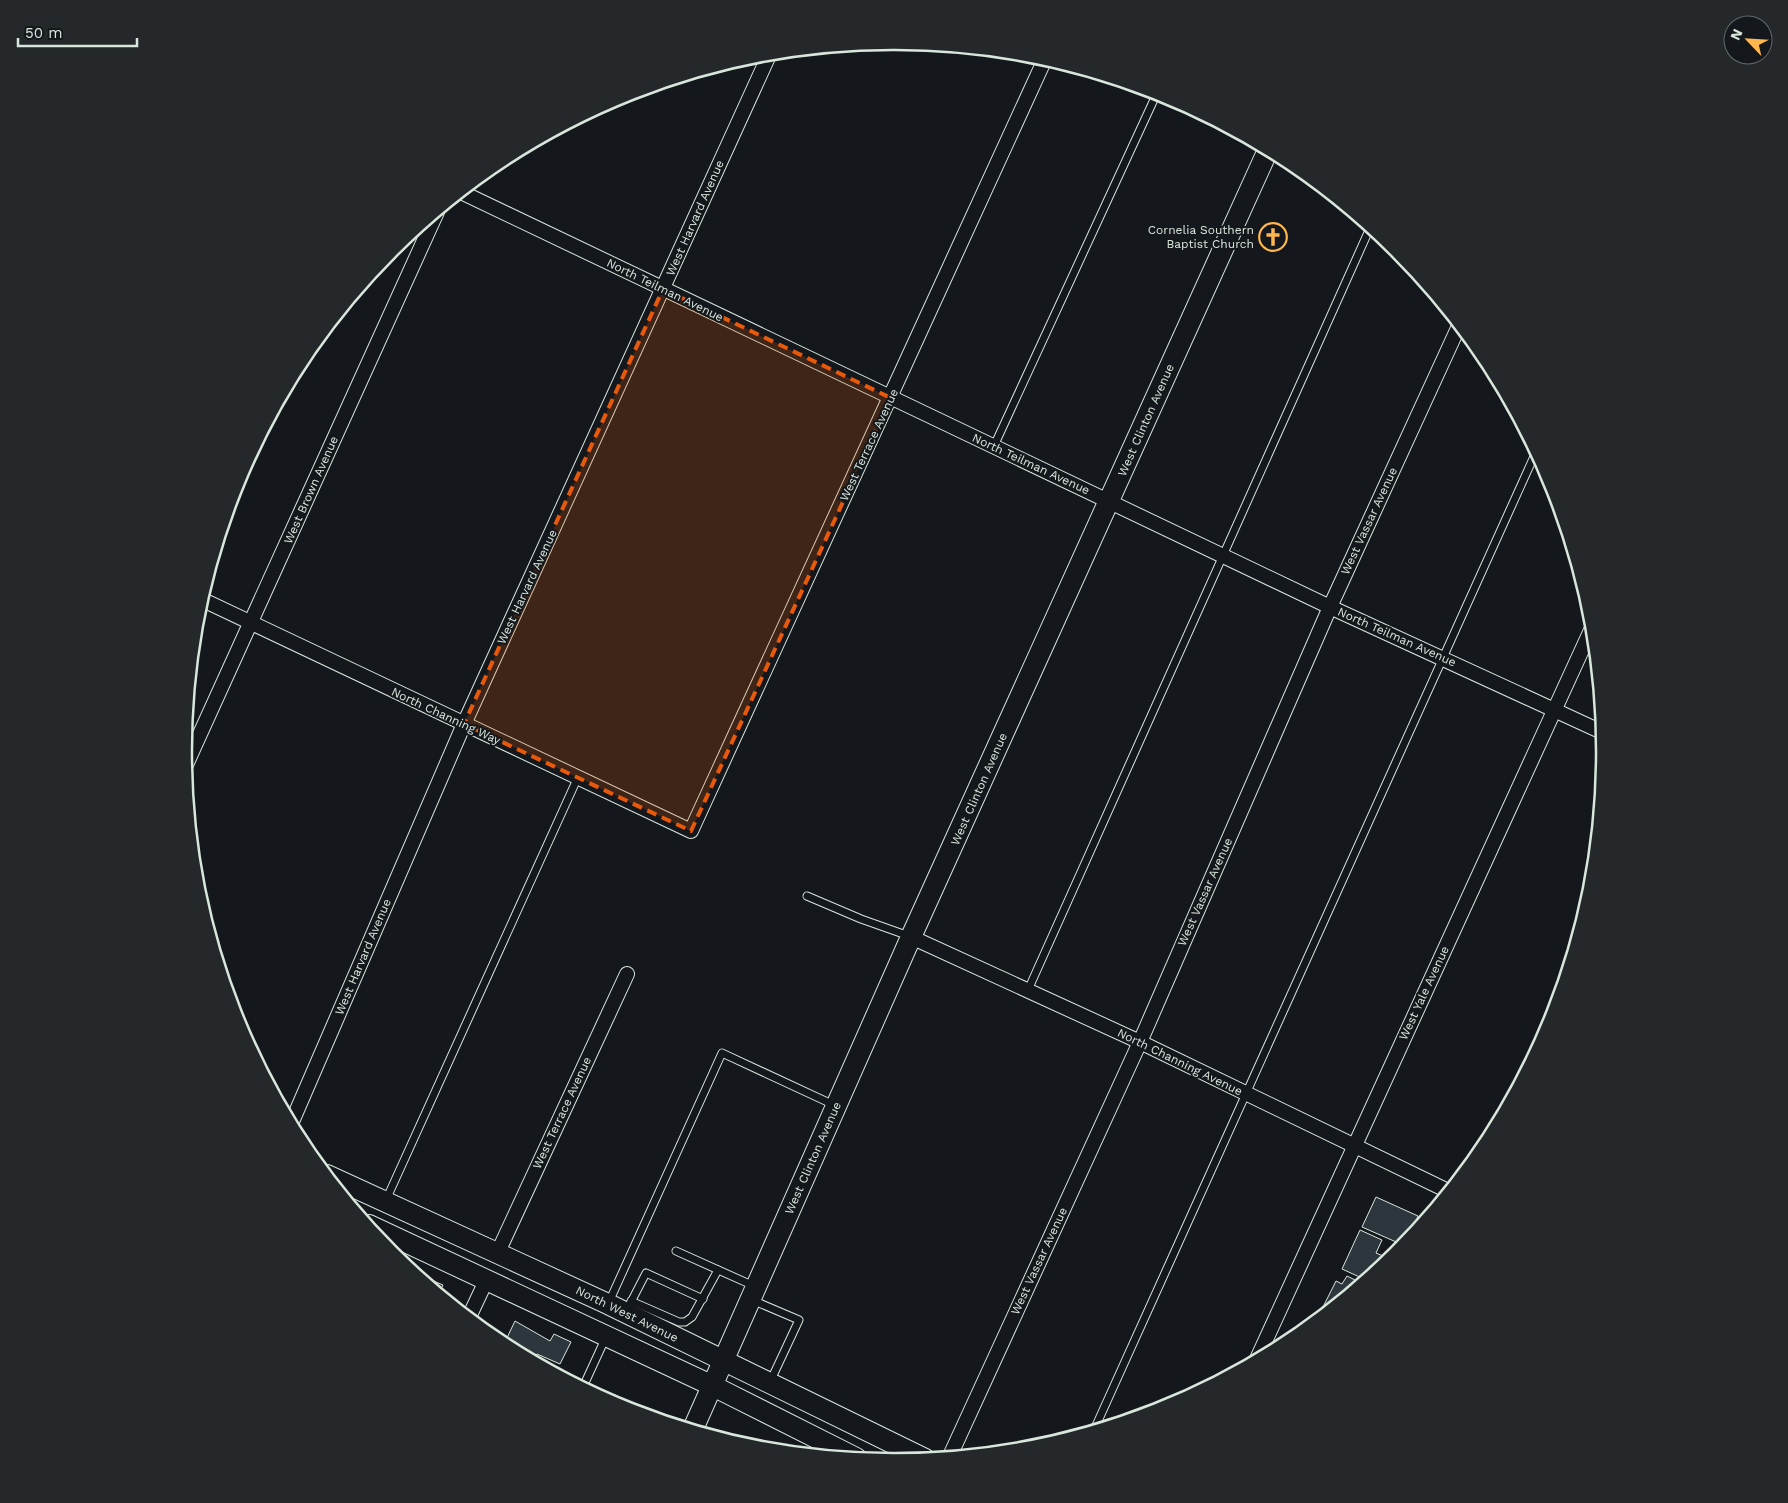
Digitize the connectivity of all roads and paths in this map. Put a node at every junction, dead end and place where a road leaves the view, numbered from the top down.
1 (767, 62) edge
2 (1042, 66) edge
3 (1154, 100) edge
4 (1265, 156) edge
5 (467, 195) edge
6 (432, 223) edge
7 (1367, 234) edge
8 (663, 289) junction
9 (1456, 332) edge
10 (891, 398) junction
11 (994, 446) junction
12 (1532, 461) edge
13 (1110, 501) junction
14 (1224, 556) junction
15 (209, 603) edge
16 (1330, 607) junction
17 (251, 623) junction
18 (1586, 641) edge
19 (1443, 658) junction
20 (1555, 710) junction
21 (464, 724) junction
22 (1595, 729) edge
23 (192, 752) edge
24 (578, 777) junction
25 (691, 831) joint
26 (807, 896) dead end
27 (911, 937) junction
28 (626, 974) dead end
29 (1028, 990) junction
30 (1140, 1042) junction
31 (1245, 1093) junction
32 (836, 1106) junction
33 (295, 1116) edge
34 (1354, 1146) junction
35 (338, 1180) edge
36 (1443, 1189) edge
37 (386, 1201) junction
38 (387, 1236) edge
39 (676, 1251) dead end
40 (498, 1252) junction
41 (718, 1270) junction
42 (486, 1281) junction
43 (754, 1293) junction
44 (703, 1299) junction
45 (608, 1304) junction
46 (629, 1307) junction
47 (472, 1311) edge
48 (606, 1337) junction
49 (1262, 1349) edge
50 (724, 1360) junction
51 (585, 1382) edge
52 (770, 1383) junction
53 (713, 1386) junction
54 (1097, 1423) edge
55 (695, 1424) edge
56 (841, 1450) edge
57 (953, 1450) edge
58 (911, 1452) edge

1 - 8 street, West Harvard Avenue
2 - 10 street, West Terrace Avenue
3 - 11 lane
4 - 13 main road, West Clinton Avenue
5 - 8 street, North Teilman Avenue
6 - 17 street, West Brown Avenue
7 - 14 lane
8 - 10 street, North Teilman Avenue
8 - 21 street, West Harvard Avenue
9 - 16 street, West Vassar Avenue
10 - 11 street, North Teilman Avenue
10 - 25 street, West Terrace Avenue
11 - 13 street, North Teilman Avenue
12 - 19 lane
13 - 14 street, North Teilman Avenue
13 - 27 main road, West Clinton Avenue
14 - 16 street, North Teilman Avenue
14 - 29 lane
15 - 17 street, North Channing Way
16 - 19 street, North Teilman Avenue
16 - 30 street, West Vassar Avenue
17 - 21 street, North Channing Way
17 - 23 street, West Brown Avenue
18 - 20 street, West Yale Avenue
19 - 20 street, North Teilman Avenue
19 - 31 lane
20 - 22 street, North Teilman Avenue
20 - 34 street, West Yale Avenue
21 - 24 street, North Channing Way
21 - 33 street, West Harvard Avenue
24 - 25 street, North Channing Way
24 - 37 lane
26 - 27 lane
27 - 29 street, North Channing Avenue
27 - 32 main road, West Clinton Avenue
28 - 40 street, West Terrace Avenue
29 - 30 street, North Channing Avenue
30 - 31 street, North Channing Avenue
30 - 57 street, West Vassar Avenue
31 - 34 street, North Channing Avenue
31 - 54 lane
32 - 43 main road, West Clinton Avenue
32 - 45 lane
34 - 36 street, North Channing Avenue
34 - 49 street, West Yale Avenue
35 - 37 main road, North West Avenue
37 - 40 main road, North West Avenue
38 - 42 main road
39 - 41 lane
40 - 45 main road, North West Avenue
41 - 43 lane
41 - 44 lane
42 - 47 street
42 - 48 main road
43 - 50 main road, West Clinton Avenue
43 - 52 lane
44 - 46 lane
44 - 46 lane
45 - 46 main road, North West Avenue
46 - 50 main road, North West Avenue
48 - 51 lane
48 - 53 main road
50 - 52 main road, North West Avenue
50 - 53 main road, West Clinton Avenue
52 - 58 main road, North West Avenue
53 - 55 main road, West Clinton Avenue
53 - 56 main road

